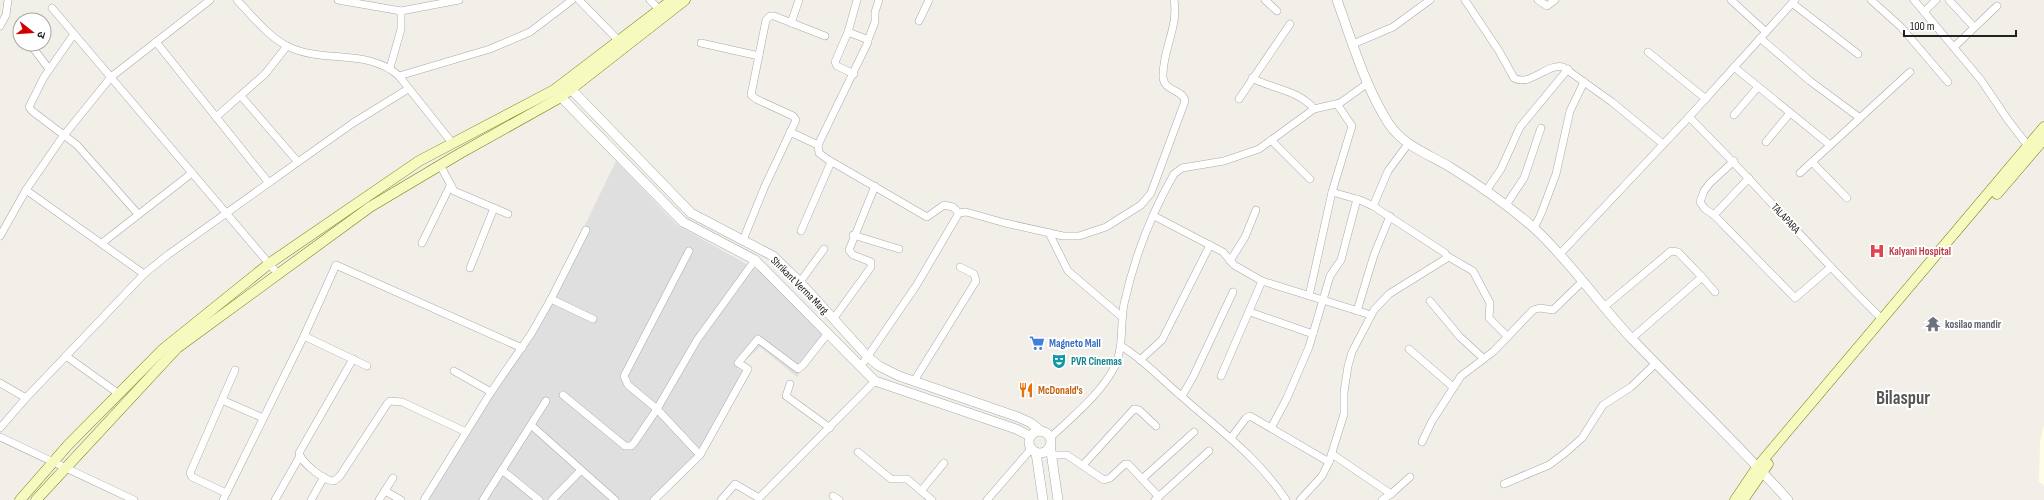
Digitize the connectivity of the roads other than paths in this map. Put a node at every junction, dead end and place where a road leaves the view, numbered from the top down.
1 (8, 0) edge
2 (210, 0) edge
3 (237, 0) edge
4 (338, 0) edge
5 (459, 0) edge
6 (572, 0) edge
7 (579, 0) edge
8 (650, 0) edge
9 (672, 0) edge
10 (685, 0) edge
11 (799, 0) edge
12 (857, 0) edge
13 (879, 0) edge
14 (929, 0) edge
15 (1174, 0) edge
16 (1265, 0) edge
17 (1337, 0) edge
18 (1430, 0) edge
19 (1465, 0) edge
20 (1538, 0) edge
21 (1555, 0) edge
22 (1731, 0) edge
23 (1871, 0) edge
24 (1914, 0) edge
25 (1936, 0) edge
26 (1949, 0) edge
27 (1794, 2) edge
28 (1997, 6) dead end
29 (52, 8) dead end
30 (401, 10) junction
31 (659, 10) junction
32 (1277, 12) dead end
33 (1924, 12) junction
34 (918, 21) dead end
35 (791, 23) junction
36 (1290, 24) dead end
37 (0, 26) edge
38 (1974, 27) junction
39 (848, 32) junction
40 (1766, 32) junction
41 (74, 34) junction
42 (825, 36) dead end
43 (1760, 38) junction
44 (868, 40) junction
45 (619, 41) junction
46 (156, 42) junction
47 (701, 43) dead end
48 (1353, 44) junction
49 (287, 46) junction
50 (1954, 47) junction
51 (36, 52) edge
52 (1648, 52) dead end
53 (1858, 54) dead end
54 (759, 56) junction
55 (1734, 67) junction
56 (390, 68) junction
57 (49, 69) junction
58 (1568, 69) junction
59 (1910, 72) dead end
60 (854, 74) junction
61 (399, 76) junction
62 (112, 77) junction
63 (1252, 78) junction
64 (1584, 82) junction
65 (1948, 82) dead end
66 (1368, 83) junction
67 (568, 86) junction
68 (1758, 87) junction
69 (408, 89) junction
70 (558, 94) junction
71 (241, 96) junction
72 (1238, 99) dead end
73 (1706, 99) junction
74 (1337, 104) junction
75 (1314, 108) junction
76 (1790, 113) junction
77 (1734, 115) dead end
78 (216, 117) junction
79 (1689, 117) junction
80 (1860, 118) junction
81 (2044, 127) edge
82 (1541, 128) dead end
83 (790, 132) junction
84 (65, 134) junction
85 (2044, 139) edge
86 (1272, 140) junction
87 (1766, 142) dead end
88 (453, 144) junction
89 (1408, 144) junction
90 (1663, 144) junction
91 (818, 145) junction
92 (1830, 145) junction
93 (2028, 146) junction
94 (1734, 161) junction
95 (298, 162) junction
96 (832, 162) junction
97 (1812, 162) junction
98 (440, 165) junction
99 (1800, 173) dead end
100 (192, 174) junction
101 (1749, 178) junction
102 (1310, 179) dead end
103 (269, 183) junction
104 (450, 186) junction
105 (875, 186) junction
106 (26, 190) junction
107 (1486, 191) junction
108 (1332, 192) junction
109 (1847, 198) dead end
110 (1357, 199) junction
111 (1506, 205) junction
112 (1373, 206) junction
113 (494, 208) junction
114 (1256, 210) dead end
115 (959, 213) junction
116 (138, 214) junction
117 (226, 214) junction
118 (508, 214) dead end
119 (1714, 215) junction
120 (1154, 216) junction
121 (1390, 216) junction
122 (1534, 228) junction
123 (586, 230) dead end
124 (801, 231) dead end
125 (1049, 233) junction
126 (854, 235) junction
127 (0, 236) edge
128 (743, 240) junction
129 (102, 243) junction
130 (422, 243) dead end
131 (1210, 245) junction
132 (824, 249) dead end
133 (899, 249) dead end
134 (689, 251) dead end
135 (1560, 254) junction
136 (1447, 256) junction
137 (755, 260) junction
138 (1230, 261) junction
139 (270, 264) junction
140 (960, 267) dead end
141 (1831, 267) junction
142 (470, 268) dead end
143 (277, 273) junction
144 (144, 274) junction
145 (1702, 277) junction
146 (1262, 281) junction
147 (1583, 281) junction
148 (800, 282) junction
149 (1234, 292) dead end
150 (1715, 292) dead end
151 (1309, 296) junction
152 (551, 299) junction
153 (1323, 301) junction
154 (1430, 301) dead end
155 (1604, 307) junction
156 (1357, 311) junction
157 (1250, 312) junction
158 (1371, 315) junction
159 (1122, 317) junction
160 (834, 318) junction
161 (593, 319) dead end
162 (1882, 319) junction
163 (828, 333) junction
164 (1313, 334) junction
165 (304, 336) junction
166 (1508, 338) junction
167 (1632, 338) junction
168 (1121, 346) junction
169 (522, 348) junction
170 (1409, 349) dead end
171 (66, 356) junction
172 (868, 357) junction
173 (353, 359) junction
174 (1484, 359) junction
175 (1140, 360) junction
176 (1656, 363) junction
177 (368, 366) dead end
178 (861, 366) junction
179 (235, 370) dead end
180 (454, 371) dead end
181 (1221, 376) dead end
182 (875, 381) junction
183 (914, 381) junction
184 (0, 383) edge
185 (790, 384) dead end
186 (1453, 387) junction
187 (491, 392) junction
188 (119, 394) junction
189 (563, 395) dead end
190 (1182, 396) junction
191 (26, 398) junction
192 (222, 400) junction
193 (546, 402) dead end
194 (657, 409) junction
195 (263, 418) junction
196 (531, 425) junction
197 (1156, 426) dead end
198 (0, 428) edge
199 (830, 428) junction
200 (1271, 428) junction
201 (466, 432) junction
202 (1042, 432) junction
203 (1194, 432) dead end
204 (1030, 436) junction
205 (0, 437) edge
206 (1231, 438) junction
207 (1422, 442) dead end
208 (1051, 446) junction
209 (1033, 451) junction
210 (1209, 451) dead end
211 (858, 452) dead end
212 (1332, 454) junction
213 (700, 455) junction
214 (300, 456) junction
215 (53, 462) junction
216 (1329, 462) junction
217 (944, 463) dead end
218 (1083, 465) junction
219 (65, 468) junction
220 (1760, 469) junction
221 (502, 470) junction
222 (581, 470) junction
223 (324, 477) junction
224 (1410, 477) dead end
225 (393, 478) dead end
226 (1142, 479) junction
227 (1504, 484) dead end
228 (385, 491) junction
229 (921, 491) junction
230 (1391, 494) junction
231 (224, 497) edge
232 (1157, 498) edge
233 (760, 499) edge
234 (20, 500) edge
235 (36, 500) edge
236 (134, 500) edge
237 (275, 500) edge
238 (311, 500) edge
239 (380, 500) edge
240 (401, 500) edge
241 (424, 500) edge
242 (483, 500) edge
243 (539, 500) edge
244 (552, 500) edge
245 (615, 500) edge
246 (654, 500) edge
247 (721, 500) edge
248 (932, 500) edge
249 (987, 500) edge
250 (1043, 500) edge
251 (1058, 500) edge
252 (1286, 500) edge
253 (1300, 500) edge
254 (1382, 500) edge
255 (1735, 500) edge
256 (1743, 500) edge
257 (1788, 500) edge

1 - 37 street
2 - 46 street
3 - 49 street
4 - 30 street
5 - 30 street
6 - 61 street
7 - 45 street
8 - 31 street
9 - 31 main road
10 - 67 main road
11 - 35 street
12 - 39 street
13 - 44 street
14 - 34 street
15 - 125 street
16 - 32 street
17 - 48 street
18 - 48 street
19 - 58 street
20 - 21 street
22 - 40 street
23 - 65 street
24 - 33 street
25 - 33 street
26 - 38 street
27 - 40 street
27 - 53 street
28 - 38 street
29 - 41 street
30 - 56 street
31 - 45 main road
33 - 50 street
35 - 42 street
35 - 54 street
36 - 63 street
38 - 50 street
39 - 44 street
39 - 60 street
40 - 43 street
41 - 57 street
41 - 62 street
43 - 55 street
43 - 80 street
44 - 60 street
45 - 67 main road
46 - 62 street
46 - 78 street
47 - 54 street
48 - 66 street
49 - 56 street
49 - 71 street
50 - 93 street
51 - 57 street
52 - 73 street
54 - 83 street
55 - 68 street
55 - 73 street
56 - 61 street
57 - 84 street
58 - 64 street
58 - 107 street
59 - 80 street
60 - 91 street
61 - 69 street
62 - 84 street
62 - 100 street
63 - 72 street
63 - 75 street
64 - 90 street
64 - 122 street
66 - 74 street
66 - 89 street
67 - 70 main road
67 - 128 street, Shrikant Verma Marg
68 - 76 street
68 - 77 street
69 - 88 street
69 - 95 street
70 - 88 main road
70 - 98 main road
70 - 137 street, Shrikant Verma Marg
71 - 78 street
71 - 95 street
73 - 79 street
74 - 75 street
74 - 108 street
75 - 86 street
76 - 87 street
76 - 92 street
78 - 103 street
79 - 90 street
79 - 94 street, TALAPARA
80 - 92 street
81 - 93 main road
82 - 111 street
83 - 91 street
83 - 128 street
84 - 106 street
84 - 116 street
85 - 220 main road
86 - 102 street
86 - 120 street
88 - 139 main road
89 - 107 street
89 - 112 street
90 - 135 street
91 - 96 street
92 - 97 street
93 - 162 main road
94 - 101 street, TALAPARA
94 - 119 street
95 - 103 street
96 - 105 street
96 - 124 street
97 - 99 street
97 - 109 street
98 - 104 street
98 - 143 main road
100 - 116 street
100 - 117 street
101 - 119 street
101 - 141 street, TALAPARA
103 - 117 street
104 - 113 street
104 - 130 street
105 - 115 street
105 - 126 street
106 - 127 street
106 - 129 street
107 - 111 street
108 - 110 street
108 - 151 street
110 - 112 street
110 - 153 street
111 - 122 street
112 - 121 street
113 - 118 street
113 - 142 street
114 - 138 street
115 - 125 street
115 - 172 street
116 - 129 street
117 - 139 street
117 - 144 street
119 - 141 street
120 - 131 street
120 - 159 street
121 - 136 street
121 - 156 street
122 - 135 street
123 - 152 street
125 - 159 street
126 - 133 street
126 - 160 street
128 - 148 street, Shrikant Verma Marg
129 - 144 street
131 - 138 street
131 - 175 street
132 - 148 street
134 - 194 street
135 - 147 street
136 - 158 street
136 - 166 street
137 - 163 street, Shrikant Verma Marg
137 - 194 street
138 - 146 street
139 - 143 street
139 - 188 main road
140 - 183 street
141 - 162 street, TALAPARA
143 - 219 main road
144 - 171 street
145 - 150 street
145 - 155 street
145 - 167 street
146 - 151 street
146 - 157 street
147 - 155 street
147 - 166 street
148 - 160 street, Shrikant Verma Marg
149 - 190 street
151 - 153 street
152 - 161 street
152 - 169 street
153 - 156 street
153 - 164 street
154 - 174 street
155 - 167 street
156 - 158 street
157 - 164 street
157 - 181 street
158 - 212 street
159 - 168 street
160 - 172 street, Shrikant Verma Marg
162 - 220 main road
163 - 178 street, Shrikant Verma Marg
163 - 213 street
164 - 200 street
165 - 169 street
165 - 173 street
165 - 195 street
166 - 174 street
167 - 176 street
168 - 175 street
168 - 208 street
169 - 187 street
170 - 186 street
171 - 188 street
171 - 191 street
172 - 178 street
172 - 183 street, Shrikant Verma Marg
173 - 177 street
173 - 214 street
174 - 186 street
175 - 190 street
176 - 220 street
176 - 227 street
178 - 182 street, Shrikant Verma Marg
179 - 192 street
180 - 187 street
182 - 199 street
182 - 204 street, Shrikant Verma Marg
183 - 202 street, Shrikant Verma Marg
184 - 191 street
185 - 199 street
186 - 207 street
187 - 201 street
188 - 215 main road
189 - 194 street
190 - 206 street
191 - 198 street
192 - 195 street
192 - 231 street
193 - 196 street
194 - 213 street
195 - 231 street
196 - 221 street
196 - 222 street
197 - 218 street
199 - 233 street
200 - 206 street
200 - 216 street
201 - 223 street
201 - 241 street
202 - 204 street
202 - 208 street
203 - 226 street
204 - 209 street
205 - 215 street
206 - 252 street
208 - 209 street
208 - 218 street
208 - 251 street
209 - 249 street
209 - 250 street
210 - 232 street
211 - 229 street
212 - 216 street
212 - 230 street
213 - 246 street
214 - 223 street
214 - 237 street
215 - 219 street
215 - 234 main road
216 - 253 street
217 - 229 street
218 - 226 street
219 - 235 main road
219 - 236 street
220 - 255 main road
220 - 256 main road
220 - 257 street
221 - 242 street
221 - 243 street
222 - 244 street
222 - 245 street
223 - 238 street
224 - 230 street
225 - 228 street
226 - 232 street
228 - 239 street
228 - 240 street
229 - 248 street
230 - 254 street
233 - 247 street

